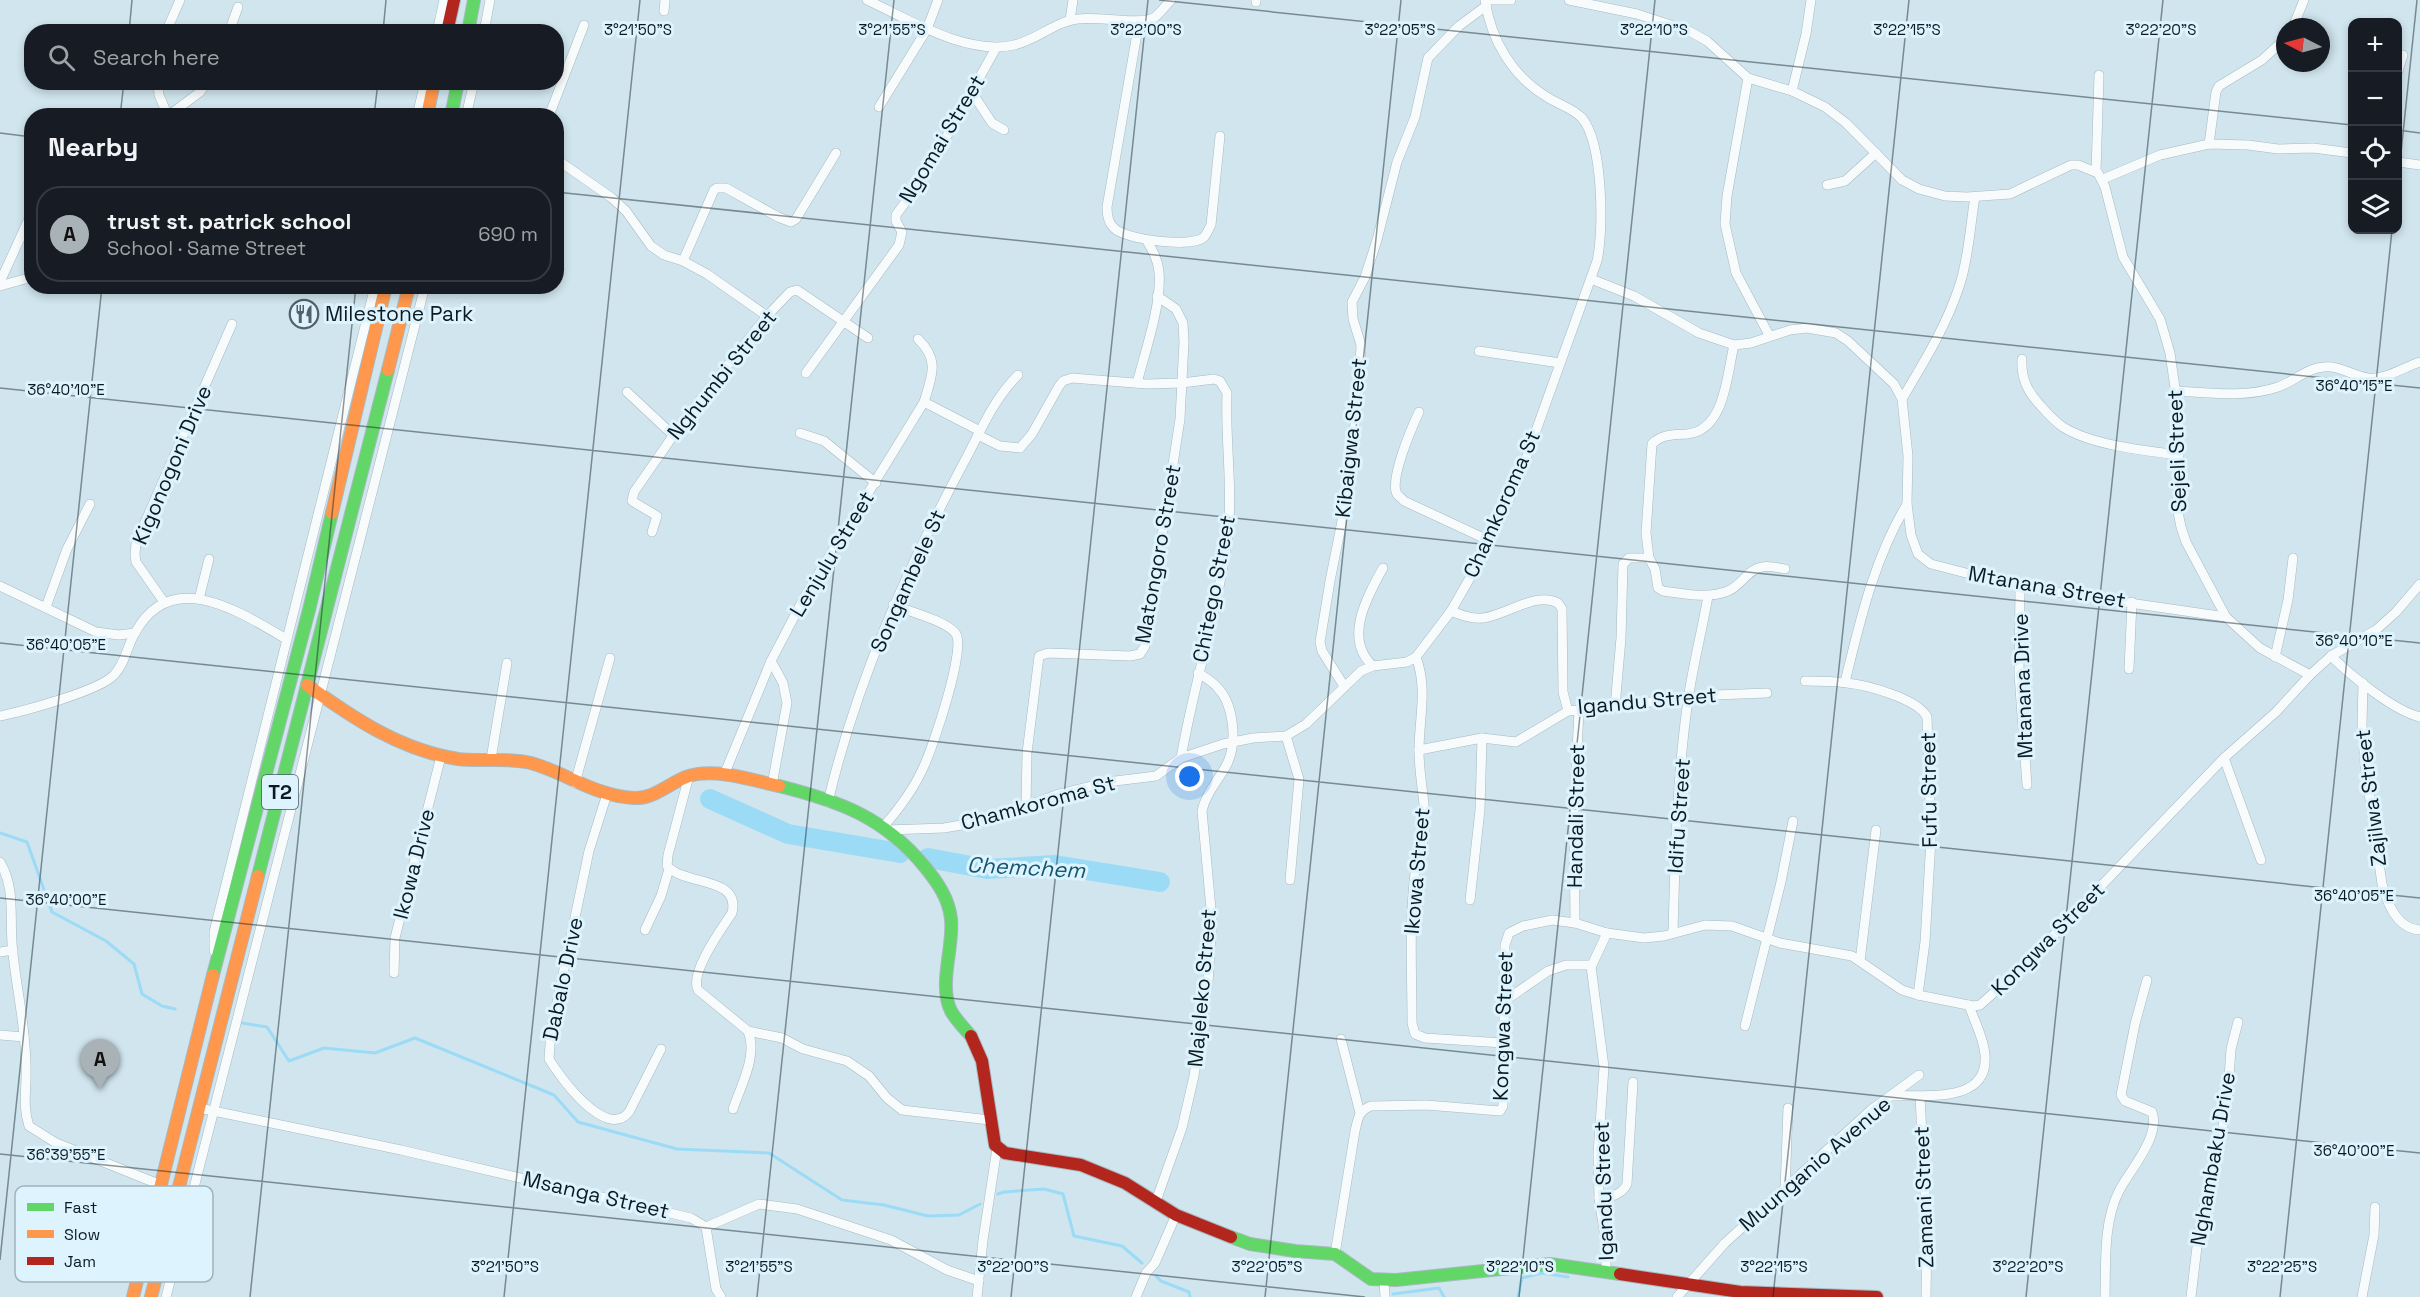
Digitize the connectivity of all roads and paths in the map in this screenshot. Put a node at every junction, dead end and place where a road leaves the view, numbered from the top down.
1 (180, 0) edge
2 (444, 0) edge
3 (454, 0) edge
4 (474, 0) edge
5 (490, 0) edge
6 (665, 0) edge
7 (867, 0) edge
8 (938, 0) edge
9 (1073, 0) edge
10 (1171, 0) edge
11 (1511, 0) edge
12 (1569, 0) edge
13 (1811, 0) edge
14 (2304, 0) edge
15 (1486, 2) edge
16 (238, 7) dead end
17 (664, 11) dead end
18 (2297, 18) edge
19 (1070, 20) junction
20 (1139, 22) junction
21 (170, 24) edge
22 (232, 24) edge
23 (439, 24) edge
24 (449, 24) edge
25 (470, 24) edge
26 (486, 24) edge
27 (584, 25) dead end
28 (927, 29) junction
29 (2276, 47) edge
30 (996, 48) junction
31 (2099, 75) dead end
32 (564, 77) edge
33 (1748, 78) junction
34 (159, 90) edge
35 (201, 90) edge
36 (423, 90) edge
37 (432, 90) edge
38 (456, 90) edge
39 (472, 90) edge
40 (559, 90) edge
41 (971, 91) junction
42 (1792, 92) junction
43 (879, 107) dead end
44 (165, 108) edge
45 (179, 108) edge
46 (419, 108) edge
47 (428, 108) edge
48 (453, 108) edge
49 (468, 108) edge
50 (552, 108) edge
51 (1004, 130) dead end
52 (1220, 136) dead end
53 (2209, 144) junction
54 (2348, 152) edge
55 (836, 153) dead end
56 (1876, 153) junction
57 (2402, 163) edge
58 (564, 165) edge
59 (2420, 165) edge
60 (2096, 172) junction
61 (2103, 179) junction
62 (1827, 184) dead end
63 (1975, 197) junction
64 (24, 230) edge
65 (1147, 241) junction
66 (683, 261) junction
67 (24, 279) edge
68 (1591, 279) junction
69 (0, 284) edge
70 (373, 294) edge
71 (384, 294) edge
72 (407, 294) edge
73 (423, 294) edge
74 (1157, 296) junction
75 (767, 316) junction
76 (845, 321) junction
77 (232, 324) dead end
78 (1769, 335) junction
79 (868, 338) dead end
80 (918, 339) dead end
81 (1734, 345) junction
82 (1479, 351) dead end
83 (2022, 359) dead end
84 (2420, 362) edge
85 (1560, 363) junction
86 (806, 373) dead end
87 (1018, 375) dead end
88 (1137, 383) junction
89 (1182, 383) junction
90 (2177, 391) junction
91 (627, 392) dead end
92 (1902, 399) junction
93 (924, 402) junction
94 (1419, 412) dead end
95 (800, 433) dead end
96 (979, 433) junction
97 (673, 435) junction
98 (2179, 455) junction
99 (876, 483) junction
100 (90, 504) dead end
101 (1907, 504) junction
102 (652, 532) dead end
103 (1490, 541) junction
104 (1649, 558) junction
105 (2293, 558) dead end
106 (209, 560) dead end
107 (1383, 568) dead end
108 (1785, 569) dead end
109 (2420, 584) edge
110 (0, 586) edge
111 (2020, 587) junction
112 (1707, 596) junction
113 (199, 599) junction
114 (164, 602) junction
115 (2132, 602) junction
116 (893, 605) junction
117 (46, 607) junction
118 (1451, 611) junction
119 (2226, 617) junction
120 (135, 633) junction
121 (286, 639) junction
122 (2331, 656) junction
123 (1416, 657) junction
124 (2275, 657) junction
125 (610, 658) dead end
126 (771, 662) junction
127 (507, 663) dead end
128 (1372, 666) junction
129 (2128, 669) dead end
130 (1198, 673) junction
131 (2310, 675) junction
132 (1805, 681) dead end
133 (1845, 682) junction
134 (2363, 683) junction
135 (307, 685) junction
136 (1344, 686) junction
137 (1767, 693) dead end
138 (320, 694) junction
139 (1688, 698) junction
140 (1615, 707) junction
141 (1579, 710) junction
142 (1568, 711) junction
143 (0, 716) edge
144 (2420, 717) edge
145 (1286, 736) junction
146 (1482, 738) junction
147 (1234, 741) junction
148 (273, 749) junction
149 (1419, 750) junction
150 (290, 753) junction
151 (441, 756) junction
152 (1181, 758) junction
153 (2224, 758) junction
154 (491, 759) junction
155 (689, 776) junction
156 (724, 776) junction
157 (575, 783) junction
158 (772, 785) junction
159 (2027, 785) dead end
160 (607, 794) junction
161 (828, 802) junction
162 (1026, 804) junction
163 (1793, 821) dead end
164 (885, 829) junction
165 (1876, 830) dead end
166 (251, 835) junction
167 (267, 842) junction
168 (2261, 860) dead end
169 (0, 862) edge
170 (669, 869) junction
171 (1290, 880) dead end
172 (1470, 900) dead end
173 (1575, 923) junction
174 (645, 930) dead end
175 (2420, 930) edge
176 (1607, 933) junction
177 (1673, 933) junction
178 (1766, 938) junction
179 (13, 950) junction
180 (0, 952) edge
181 (1860, 961) junction
182 (1591, 966) junction
183 (394, 973) dead end
184 (214, 977) junction
185 (2147, 980) dead end
186 (1918, 995) junction
187 (1506, 1000) junction
188 (1969, 1005) junction
189 (2238, 1022) dead end
190 (1745, 1026) dead end
191 (748, 1031) junction
192 (0, 1035) edge
193 (24, 1037) junction
194 (1341, 1039) dead end
195 (1503, 1043) junction
196 (661, 1049) dead end
197 (1919, 1075) dead end
198 (1632, 1082) dead end
199 (1891, 1096) junction
200 (1920, 1097) junction
201 (199, 1108) junction
202 (1788, 1108) dead end
203 (733, 1109) dead end
204 (215, 1112) junction
205 (1360, 1113) junction
206 (990, 1120) junction
207 (997, 1148) junction
208 (161, 1185) joint
209 (179, 1186) edge
210 (195, 1186) edge
211 (1785, 1191) junction
212 (1599, 1198) junction
213 (1156, 1201) junction
214 (2375, 1207) dead end
215 (1176, 1215) junction
216 (706, 1227) junction
217 (1335, 1254) junction
218 (1606, 1273) junction
219 (979, 1281) junction
220 (1384, 1281) junction
221 (155, 1282) edge
222 (170, 1282) edge
223 (1690, 1283) junction
224 (1722, 1293) edge
225 (1835, 1296) edge
226 (151, 1297) edge
227 (166, 1297) edge
228 (721, 1297) edge
229 (977, 1297) edge
230 (1136, 1297) edge
231 (1384, 1297) edge
232 (1677, 1297) edge
233 (1877, 1297) edge
234 (1926, 1297) edge
235 (2105, 1297) edge
236 (2191, 1297) edge
237 (2362, 1297) edge

1 - 21 street
2 - 23 street
3 - 24 main road
4 - 25 main road
5 - 26 street
6 - 17 street
7 - 28 street
8 - 28 street
9 - 19 street
10 - 20 street
11 - 15 street
12 - 33 street
13 - 42 street
14 - 18 street
15 - 68 street, Chamkoroma St
15 - 136 street, Kibaigwa Street
16 - 22 street
19 - 20 street
19 - 30 street
20 - 65 street
27 - 32 street
28 - 30 street
28 - 43 street
29 - 53 street
30 - 41 street, Ngomai Street
31 - 60 street
33 - 42 street
33 - 78 street
34 - 44 street
35 - 45 street
36 - 46 street
37 - 47 main road
38 - 48 main road
39 - 49 street
40 - 50 street
41 - 51 street
41 - 76 street, Ngomai Street
42 - 56 street
52 - 65 street
53 - 54 street
53 - 61 street
55 - 66 street
56 - 62 street
56 - 63 street
57 - 59 street
58 - 66 street
60 - 61 street
60 - 63 street
61 - 90 street, Sejeli Street
63 - 92 street
64 - 69 street
65 - 74 street
66 - 75 street
67 - 69 street
68 - 81 street
68 - 85 street, Chamkoroma St
70 - 121 street
71 - 148 main road, T2
72 - 135 main road, T2
73 - 138 street
74 - 88 street
74 - 89 street
75 - 76 street, Nghumbi Street
75 - 97 street, Nghumbi Street
76 - 79 street, Nghumbi Street
76 - 86 street, Ngomai Street
77 - 114 street, Kigonogoni Drive
78 - 81 street
78 - 92 street
80 - 93 street, Lenjulu Street
81 - 104 street
82 - 85 street
83 - 98 street
84 - 90 street
85 - 103 street, Chamkoroma St
87 - 96 street, Songambele St
88 - 89 street, Chitego Street
88 - 96 street, Chitego Street
89 - 130 street, Chitego Street
89 - 162 street, Matongoro Street
90 - 98 street, Sejeli Street
91 - 97 street
92 - 101 street, Mtanana Street
93 - 96 street
93 - 99 street, Lenjulu Street
94 - 103 street
95 - 99 street
96 - 116 street, Songambele St
97 - 102 street, Nghumbi Street
98 - 119 street, Sejeli Street
99 - 126 street, Lenjulu Street
100 - 117 street
101 - 111 street, Mtanana Street
101 - 133 street
103 - 118 street, Chamkoroma St
104 - 112 street
104 - 140 street
105 - 124 street
106 - 113 street
107 - 128 street
108 - 112 street
109 - 122 street, Kongwa Street
110 - 117 street
111 - 115 street, Mtanana Street
111 - 159 street, Mtanana Drive
112 - 139 street, Idifu Street
113 - 114 street
113 - 121 street
114 - 120 street
115 - 119 street, Mtanana Street
115 - 129 street
116 - 161 street, Songambele St
116 - 164 street
117 - 120 street
118 - 123 street, Chamkoroma St
118 - 142 street, Igandu Street
119 - 124 street, Sejeli Street
120 - 143 street
121 - 184 street
122 - 131 street, Kongwa Street
122 - 134 street
123 - 128 street, Chamkoroma St
123 - 149 street, Ikowa Street
124 - 131 street, Sejeli Street
125 - 157 street
126 - 156 street, Lenjulu Street
126 - 158 street
127 - 154 street
128 - 136 street, Chamkoroma St
130 - 147 street
130 - 152 street, Chitego Street
131 - 153 street, Kongwa Street
132 - 133 street, Fufu Street
133 - 186 street, Fufu Street
134 - 144 street
134 - 175 street, Zajilwa Street
135 - 138 main road
135 - 150 main road, T2
136 - 145 street, Chamkoroma St
137 - 139 street, Igandu Street
138 - 151 main road
138 - 204 street
139 - 140 street, Igandu Street
139 - 177 street, Idifu Street
140 - 141 street, Igandu Street
141 - 142 street, Igandu Street
141 - 173 street, Handali Street
142 - 146 street
145 - 147 street, Chamkoroma St
145 - 171 street
146 - 149 street
146 - 172 street
147 - 152 street, Chamkoroma St
147 - 213 street, Majeleko Street
148 - 150 main road
148 - 166 main road, T2
149 - 195 street, Ikowa Street
150 - 167 main road, T2
151 - 154 main road
151 - 183 street, Ikowa Drive
152 - 162 street, Chamkoroma St
153 - 168 street
153 - 188 street, Kongwa Street
154 - 157 main road
155 - 156 main road
155 - 160 main road
155 - 170 street
156 - 158 main road
157 - 160 main road
158 - 161 main road
160 - 196 street, Dabalo Drive
161 - 164 main road
162 - 164 street, Chamkoroma St
163 - 178 street
164 - 206 main road
165 - 181 street
166 - 167 main road
166 - 184 main road, T2
167 - 201 main road, T2
169 - 179 street
170 - 174 street
170 - 191 street
173 - 176 street, Kongwa Street
173 - 187 street, Kongwa Street
176 - 177 street, Kongwa Street
176 - 182 street
177 - 178 street, Kongwa Street
178 - 181 street, Kongwa Street
178 - 190 street
179 - 180 street
179 - 193 street
181 - 186 street, Kongwa Street
182 - 187 street
182 - 212 street, Igandu Street
184 - 208 main road, T2
185 - 235 street
186 - 188 street, Kongwa Street
187 - 195 street, Kongwa Street
188 - 200 street
189 - 236 street, Nghambaku Drive
191 - 203 street
191 - 206 street
192 - 193 street
193 - 208 street
194 - 205 street
195 - 205 street, Kongwa Street
197 - 199 street, Muunganio Avenue
198 - 212 street
199 - 200 street
199 - 211 street, Muunganio Avenue
200 - 234 street, Zamani Street
201 - 204 street, Msanga Street
201 - 209 main road, T2
202 - 211 street
204 - 210 street
204 - 216 street, Msanga Street
205 - 217 street
206 - 207 main road
207 - 213 main road
207 - 219 street
211 - 223 street, Muunganio Avenue
212 - 218 street, Igandu Street
213 - 215 main road
214 - 237 street
215 - 217 main road
215 - 230 street
216 - 219 street
216 - 228 street
217 - 220 main road
218 - 220 main road
218 - 223 main road
219 - 229 street
220 - 231 street
221 - 226 main road, T2
222 - 227 street
223 - 224 main road
223 - 232 street, Muunganio Avenue
224 - 225 main road
225 - 233 main road

